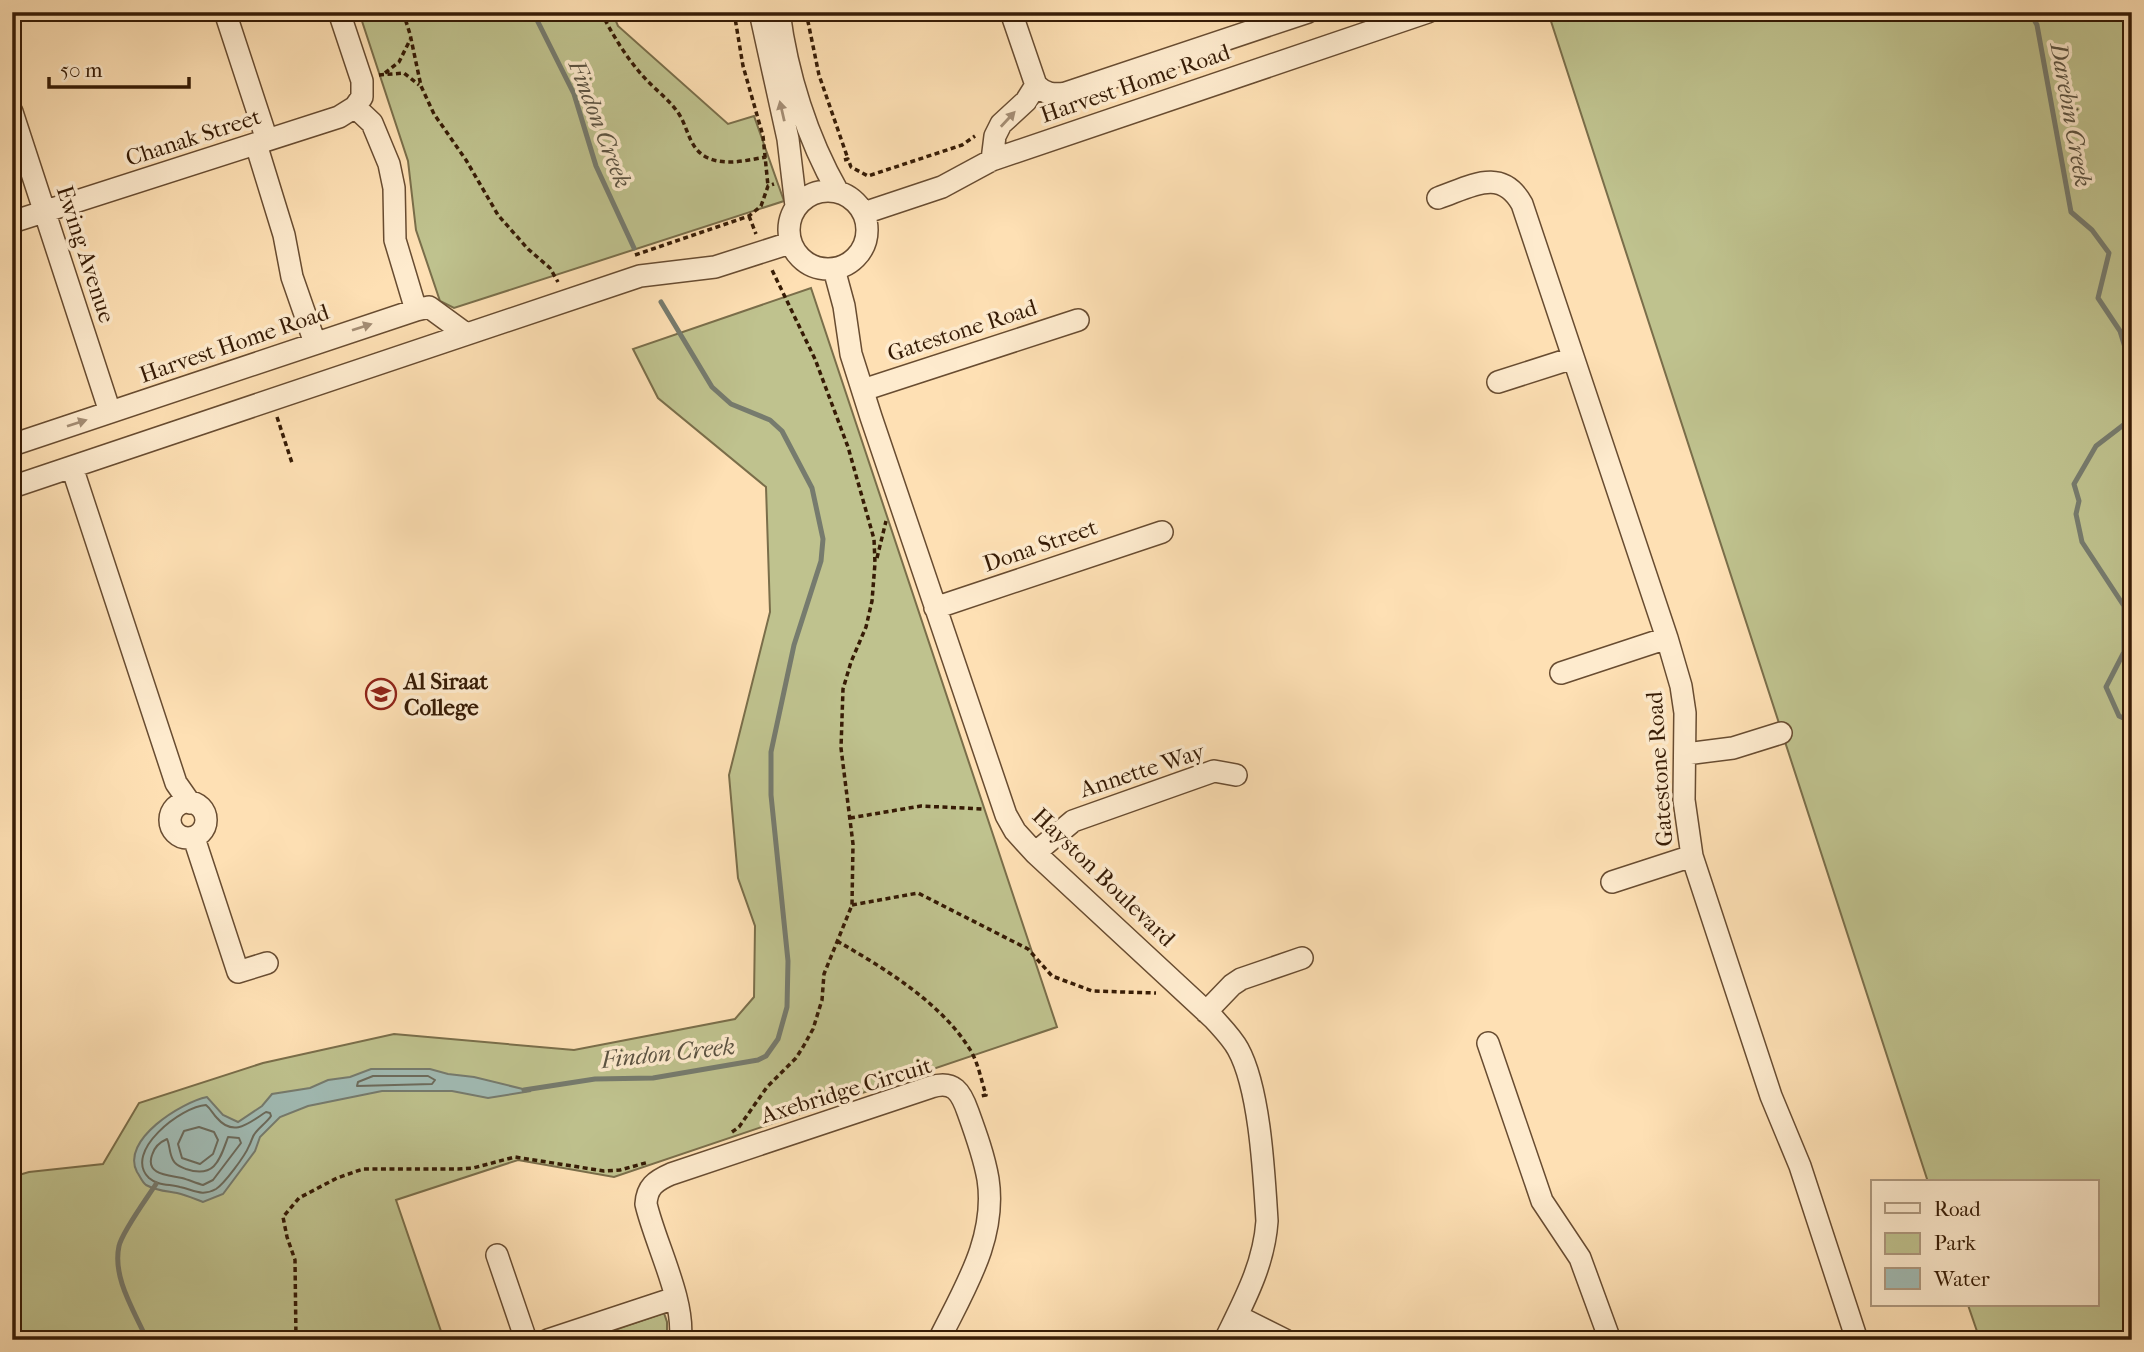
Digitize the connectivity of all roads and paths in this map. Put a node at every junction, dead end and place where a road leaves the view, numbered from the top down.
1 (225, 12) edge
2 (340, 12) edge
3 (403, 12) edge
4 (601, 12) edge
5 (734, 12) edge
6 (760, 12) edge
7 (779, 12) edge
8 (806, 12) edge
9 (1011, 12) edge
10 (1308, 12) edge
11 (1428, 12) edge
12 (411, 38) junction
13 (383, 74) junction
14 (362, 81) junction
15 (1037, 85) junction
16 (421, 86) junction
17 (355, 107) junction
18 (12, 112) edge
19 (979, 132) dead end
20 (261, 142) junction
21 (766, 157) junction
22 (848, 159) junction
23 (992, 160) junction
24 (825, 168) junction
25 (794, 178) junction
26 (768, 186) junction
27 (838, 192) junction
28 (1438, 198) dead end
29 (796, 206) junction
30 (45, 212) junction
31 (864, 213) junction
32 (749, 216) junction
33 (12, 222) edge
34 (790, 243) junction
35 (764, 253) junction
36 (623, 259) dead end
37 (834, 269) junction
38 (558, 282) dead end
39 (416, 310) junction
40 (1078, 320) dead end
41 (466, 334) junction
42 (315, 343) junction
43 (1573, 358) junction
44 (1498, 382) dead end
45 (863, 390) junction
46 (271, 400) junction
47 (110, 412) junction
48 (12, 445) edge
49 (292, 463) dead end
50 (72, 467) junction
51 (12, 487) edge
52 (894, 491) junction
53 (1162, 532) dead end
54 (875, 564) junction
55 (935, 608) junction
56 (1667, 638) junction
57 (1561, 673) dead end
58 (1781, 733) dead end
59 (1686, 754) junction
60 (1236, 775) dead end
61 (1001, 804) junction
62 (850, 818) junction
63 (1035, 853) junction
64 (1692, 856) junction
65 (1612, 881) dead end
66 (852, 905) junction
67 (837, 941) junction
68 (1302, 958) dead end
69 (267, 963) dead end
70 (1171, 979) junction
71 (1206, 1012) junction
72 (1488, 1043) dead end
73 (964, 1101) junction
74 (723, 1135) dead end
75 (654, 1161) dead end
76 (497, 1255) dead end
77 (675, 1298) junction
78 (1237, 1316) junction
79 (296, 1340) edge
80 (526, 1340) edge
81 (548, 1340) edge
82 (680, 1340) edge
83 (939, 1340) edge
84 (1225, 1340) edge
85 (1285, 1340) edge
86 (1610, 1340) edge
87 (1857, 1340) edge

1 - 20 street
2 - 14 street
3 - 12 path
4 - 21 path
5 - 21 path
25 -> 6 street
7 - 24 street
8 - 22 path
9 - 15 street
10 - 15 street
11 - 23 street, Harvest Home Road
12 - 13 path
12 - 16 path
13 - 14 path
13 - 16 path
14 - 17 street
23 -> 15 street
16 - 38 path
17 - 20 street, Chanak Street
17 - 39 street
18 - 30 street, Ewing Avenue
19 - 22 path
20 - 30 street, Chanak Street
20 - 42 street
21 - 26 path
22 - 24 path
23 - 31 street, Harvest Home Road
24 - 27 street
25 - 26 path
25 - 29 street
26 - 32 path
27 - 29 street
27 - 31 street
28 - 43 street, Gatestone Road
29 - 34 street
30 - 33 street, Chanak Street
30 - 47 street, Ewing Avenue
31 - 37 street
32 - 35 path
32 - 36 path
34 - 35 street
34 - 37 street
35 - 41 street
35 - 54 path
37 - 45 street, Hayston Boulevard
39 - 41 street
42 -> 39 street, Harvest Home Road
40 - 45 street, Gatestone Road
41 - 46 street
42 - 47 street, Harvest Home Road
43 - 44 street
43 - 56 street, Gatestone Road
45 - 52 street, Hayston Boulevard
46 - 49 path
46 - 50 street
48 -> 47 street, Harvest Home Road
50 - 51 street
50 - 69 street
52 - 54 path
52 - 55 street, Hayston Boulevard
53 - 55 street, Dona Street
54 - 62 path
55 - 61 street, Hayston Boulevard
56 - 57 street
56 - 59 street, Gatestone Road
58 - 59 street
59 - 64 street, Gatestone Road
60 - 63 street, Annette Way
61 - 62 path
61 - 63 street, Hayston Boulevard
62 - 66 path
63 - 70 street, Hayston Boulevard
64 - 65 street
64 - 87 street, Gatestone Road
66 - 67 path
66 - 70 path
67 - 73 path
67 - 74 path
68 - 71 street
70 - 71 street, Hayston Boulevard
71 - 78 street, Hayston Boulevard
72 - 86 street
73 - 77 street, Axebridge Circuit
73 - 83 street
75 - 79 path
76 - 80 street
77 - 81 street
77 - 82 street, Axebridge Circuit
78 - 84 street, Hayston Boulevard
78 - 85 street

